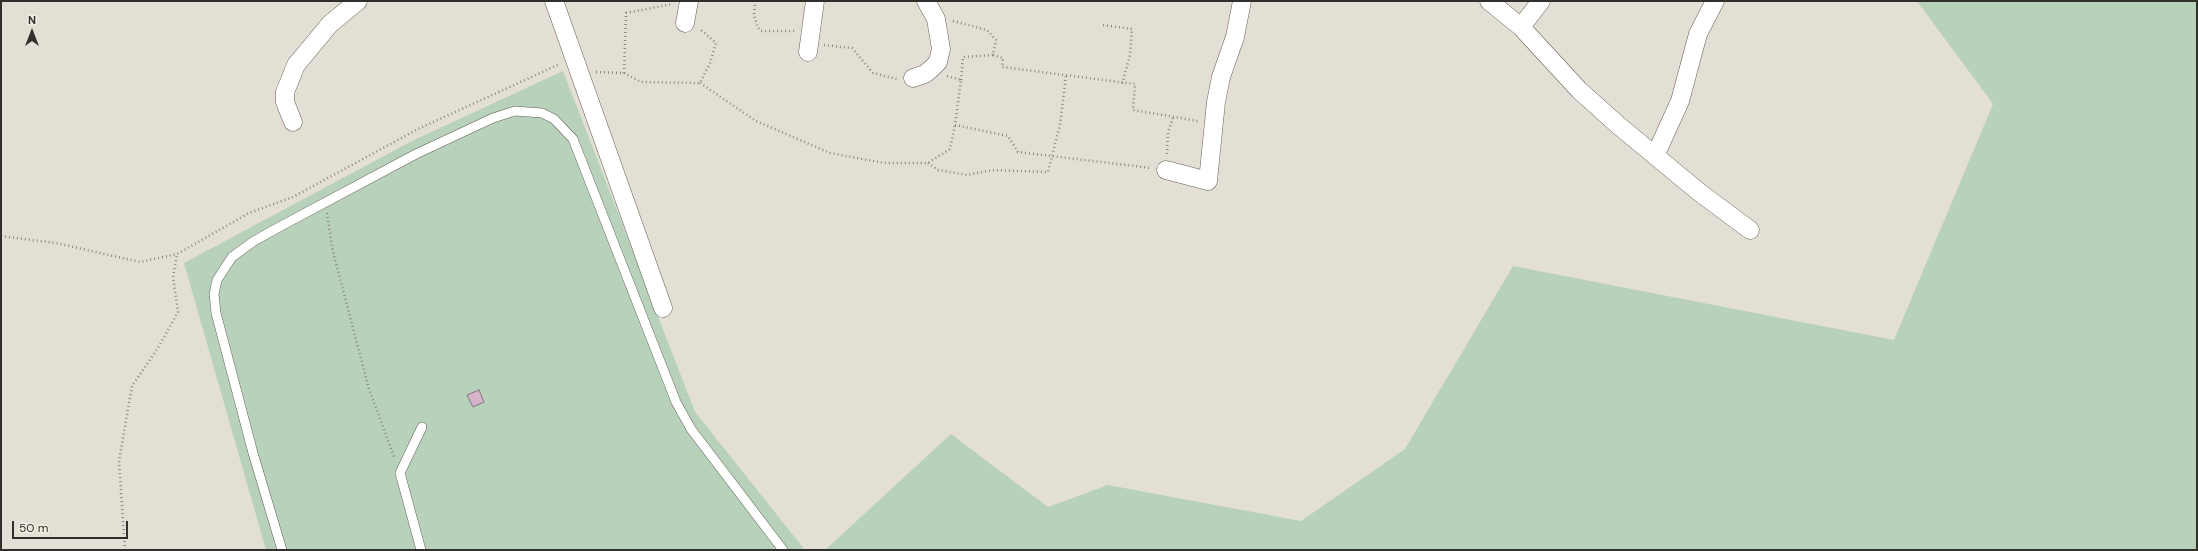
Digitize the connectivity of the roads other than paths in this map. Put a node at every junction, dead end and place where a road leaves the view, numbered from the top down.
1 (358, 1) edge
2 (554, 1) edge
3 (689, 1) edge
4 (815, 1) edge
5 (926, 1) edge
6 (1242, 1) edge
7 (1489, 1) edge
8 (1541, 1) edge
9 (1715, 1) edge
10 (685, 23) road end
11 (1521, 27) junction
12 (808, 52) dead end
13 (913, 78) road end
14 (293, 122) dead end
15 (1655, 156) junction
16 (1166, 170) road end
17 (1750, 230) dead end
18 (663, 308) dead end
19 (422, 427) dead end
20 (282, 550) edge
21 (421, 550) edge
22 (783, 550) edge

1 - 14 street
2 - 18 street
3 - 10 street
4 - 12 street
5 - 13 street
6 - 16 street
7 - 11 street
8 - 11 street
9 - 15 street
11 - 15 street
15 - 17 street
19 - 21 lane
20 - 22 lane

